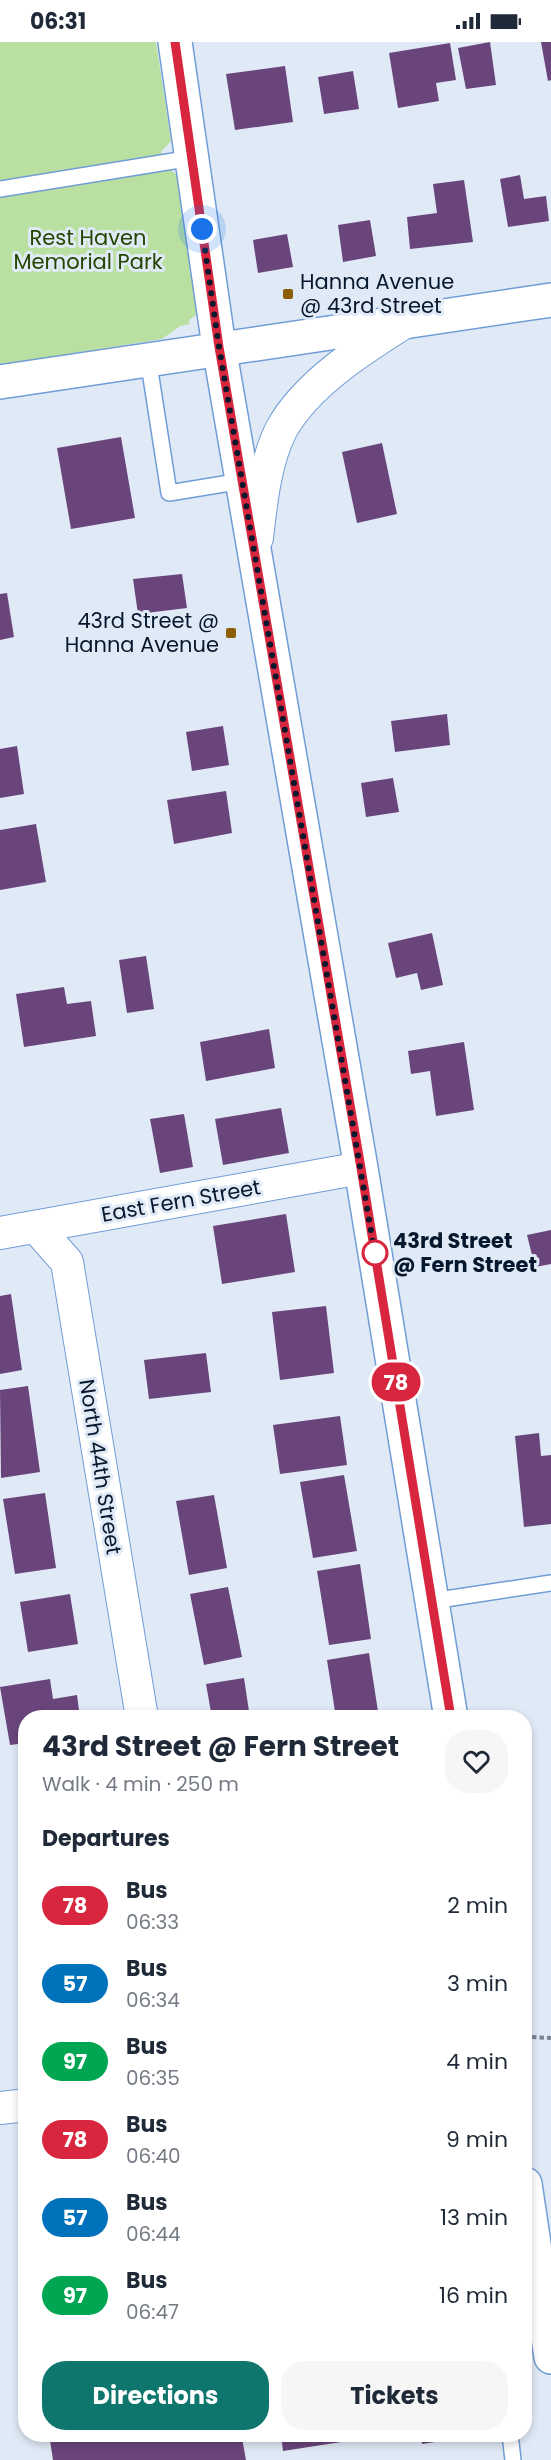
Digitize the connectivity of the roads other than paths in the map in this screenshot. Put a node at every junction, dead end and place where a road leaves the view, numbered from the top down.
1 (175, 42) edge
2 (192, 158) junction
3 (0, 189) edge
4 (551, 300) edge
5 (409, 320) junction
6 (219, 347) junction
7 (148, 358) junction
8 (0, 382) edge
9 (242, 481) junction
10 (255, 556) junction
11 (361, 1168) junction
12 (1, 1226) edge
13 (36, 1227) junction
14 (551, 1582) edge
15 (432, 1601) junction
16 (141, 1710) edge
17 (450, 1710) edge
18 (18, 2106) edge
19 (0, 2108) edge
20 (532, 2231) edge
21 (551, 2357) edge
22 (511, 2442) edge
23 (513, 2460) edge

1 - 2 street
2 - 3 lane
2 - 6 street
4 - 5 street
5 - 6 street
5 - 10 street
6 - 7 street
6 - 9 street
7 - 8 street
7 - 9 lane
9 - 10 street
10 - 11 street
11 - 13 street, East Fern Street
11 - 15 street
12 - 13 street, East Fern Street
13 - 16 street, North 44th Street
14 - 15 lane
15 - 17 street
18 - 19 street
20 - 21 street
22 - 23 lane

